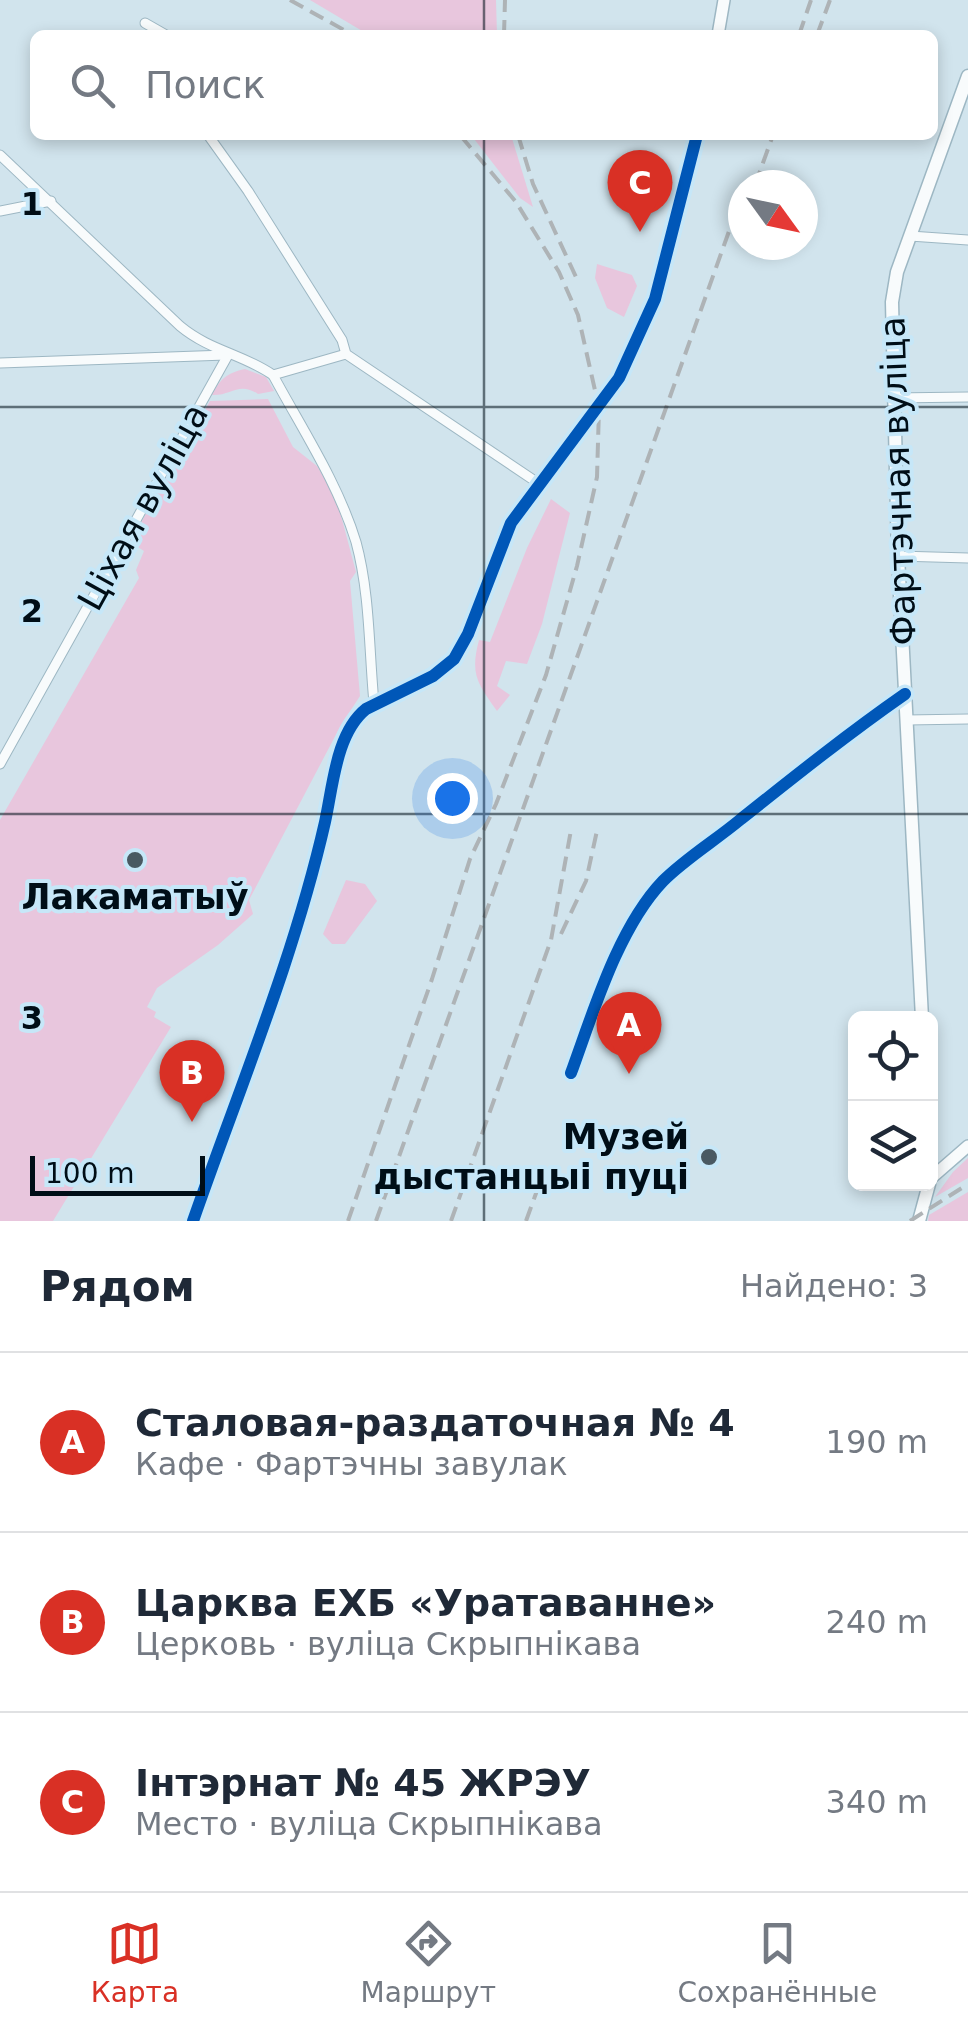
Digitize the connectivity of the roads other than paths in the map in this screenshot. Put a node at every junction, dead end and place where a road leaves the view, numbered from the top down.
1 (724, 0) edge
2 (145, 23) dead end
3 (157, 30) edge
4 (719, 30) edge
5 (968, 76) edge
6 (212, 140) edge
7 (696, 140) edge
8 (0, 155) edge
9 (50, 202) junction
10 (0, 211) edge
11 (910, 236) junction
12 (968, 240) edge
13 (346, 354) junction
14 (228, 355) junction
15 (0, 363) edge
16 (273, 376) junction
17 (968, 397) edge
18 (893, 398) junction
19 (538, 483) junction
20 (898, 556) junction
21 (968, 558) edge
22 (905, 694) junction
23 (374, 704) junction
24 (968, 718) edge
25 (908, 720) junction
26 (0, 764) edge
27 (922, 1011) edge
28 (570, 1073) dead end
29 (968, 1146) edge
30 (938, 1174) edge
31 (927, 1191) edge
32 (193, 1221) edge
33 (919, 1221) edge

1 - 4 street
2 - 3 street
5 - 11 main road, Фартэчная вуліца
6 - 13 street
7 - 19 street
8 - 9 street
9 - 10 street
9 - 14 street
11 - 12 street
11 - 18 main road, Фартэчная вуліца
13 - 16 street
13 - 19 street
14 - 15 street
14 - 16 street
14 - 26 street, Ціхая вуліца
16 - 23 street
17 - 18 street
18 - 20 main road, Фартэчная вуліца
19 - 23 street
20 - 21 street
20 - 22 main road, Фартэчная вуліца
22 - 25 main road, Фартэчная вуліца
22 - 28 street
23 - 32 street
24 - 25 street
25 - 27 main road, Фартэчная вуліца
29 - 30 street
31 - 33 main road

